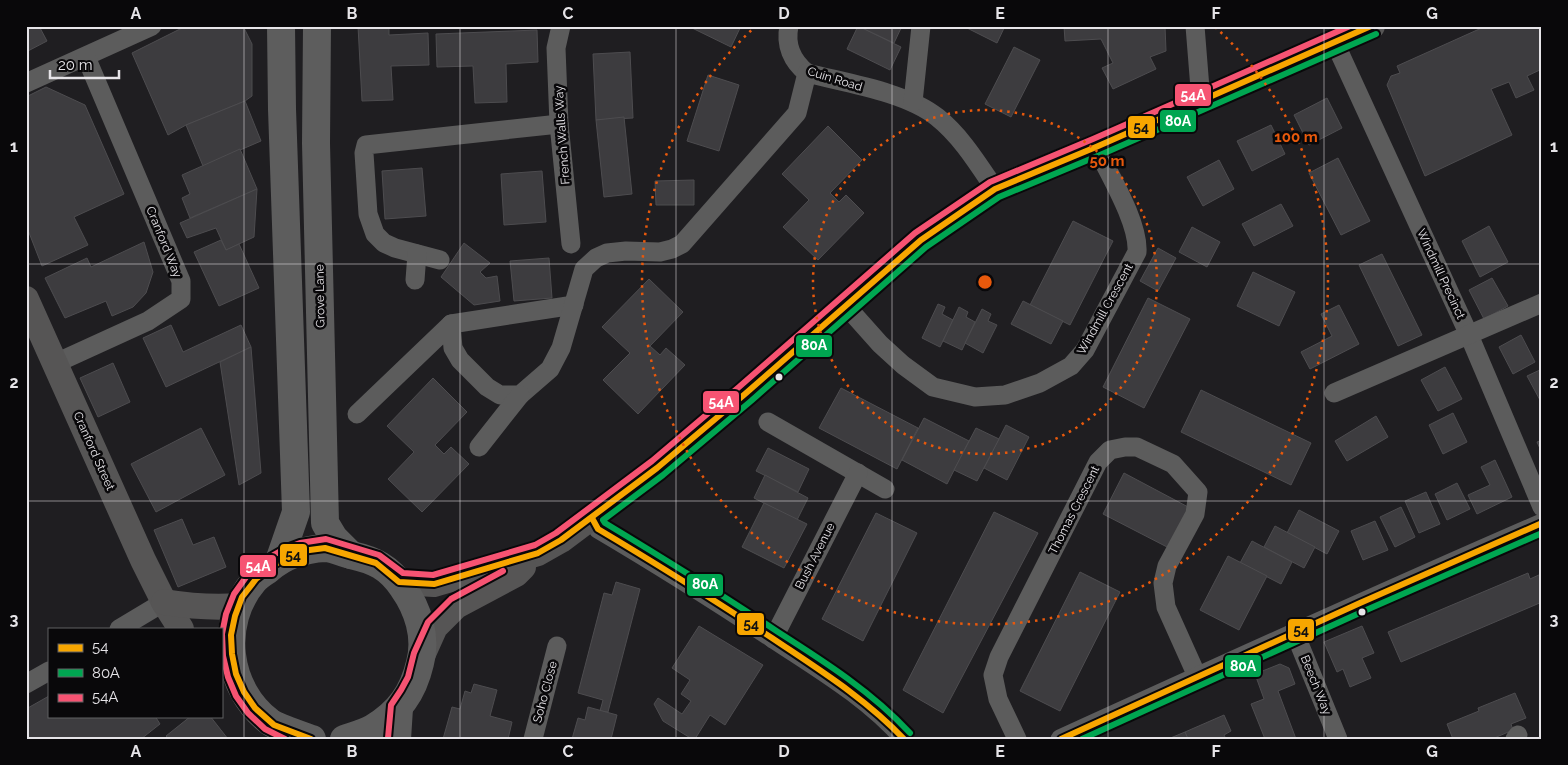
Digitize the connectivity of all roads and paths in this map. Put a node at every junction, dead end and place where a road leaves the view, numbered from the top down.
1 (152, 26) edge
2 (281, 26) edge
3 (317, 26) edge
4 (561, 26) edge
5 (789, 26) edge
6 (922, 26) edge
7 (1195, 26) edge
8 (1372, 26) edge
9 (1335, 43) junction
10 (86, 57) junction
11 (807, 73) junction
12 (26, 83) edge
13 (1201, 101) junction
14 (914, 102) junction
15 (559, 124) junction
16 (1096, 147) junction
17 (995, 188) junction
18 (417, 254) junction
19 (578, 258) junction
20 (440, 260) dead end
21 (415, 280) dead end
22 (26, 299) edge
23 (1542, 303) edge
24 (574, 304) junction
25 (847, 307) junction
26 (451, 324) junction
27 (1469, 336) junction
28 (56, 363) junction
29 (1334, 393) dead end
30 (520, 395) junction
31 (357, 414) dead end
32 (768, 422) dead end
33 (479, 447) dead end
34 (858, 472) junction
35 (885, 489) dead end
36 (1542, 507) edge
37 (592, 518) junction
38 (1542, 523) edge
39 (538, 553) junction
40 (352, 555) junction
41 (279, 561) junction
42 (399, 582) junction
43 (164, 602) junction
44 (238, 606) junction
45 (121, 628) edge
46 (181, 628) edge
47 (1294, 632) junction
48 (773, 639) junction
49 (557, 646) dead end
50 (422, 656) junction
51 (48, 672) edge
52 (222, 674) edge
53 (1197, 676) junction
54 (26, 684) edge
55 (249, 701) junction
56 (399, 708) junction
57 (312, 739) edge
58 (344, 739) edge
59 (397, 739) edge
60 (533, 739) edge
61 (904, 739) edge
62 (1017, 739) edge
63 (1060, 739) edge
64 (1338, 739) edge

1 - 10 street
2 - 41 main road
3 - 40 main road, Grove Lane
4 - 15 street, French Walls Way
5 - 11 street, Cuin Road
6 - 14 street
7 - 13 street
8 - 9 main road
9 - 13 main road
9 - 27 street, Windmill Precinct
10 - 12 street
10 - 28 street, Cranford Way
11 - 14 street, Cuin Road
11 - 19 street
13 - 16 main road
14 - 17 street, Cuin Road
15 - 18 street
15 - 19 street, French Walls Way
16 - 17 main road
16 - 25 street, Windmill Crescent
17 - 25 main road
18 - 20 street
18 - 21 street
19 - 24 street, French Walls Way
22 - 28 main road, Cranford Street
23 - 27 street
24 - 26 street
24 - 30 street, French Walls Way
25 - 37 main road
26 - 30 street
26 - 31 street
27 - 29 street
27 - 36 street, Windmill Precinct
28 - 43 main road, Cranford Street
30 - 33 street, French Walls Way
32 - 34 street
34 - 35 street
34 - 48 street, Bush Avenue
37 - 39 main road
37 - 48 street
38 - 47 street
39 - 42 main road
39 - 50 main road
40 - 41 main road
40 - 42 main road
41 - 44 main road
42 - 50 main road
43 - 44 main road
43 - 45 street
43 - 46 main road, Cranford Street
44 - 55 main road
47 - 53 street
47 - 64 street, Beech Way
48 - 61 street
49 - 60 street, Soho Close
50 - 56 main road
51 - 54 street
52 - 55 main road
53 - 62 street, Thomas Crescent
53 - 63 street
55 - 57 main road
56 - 58 main road
56 - 59 main road

